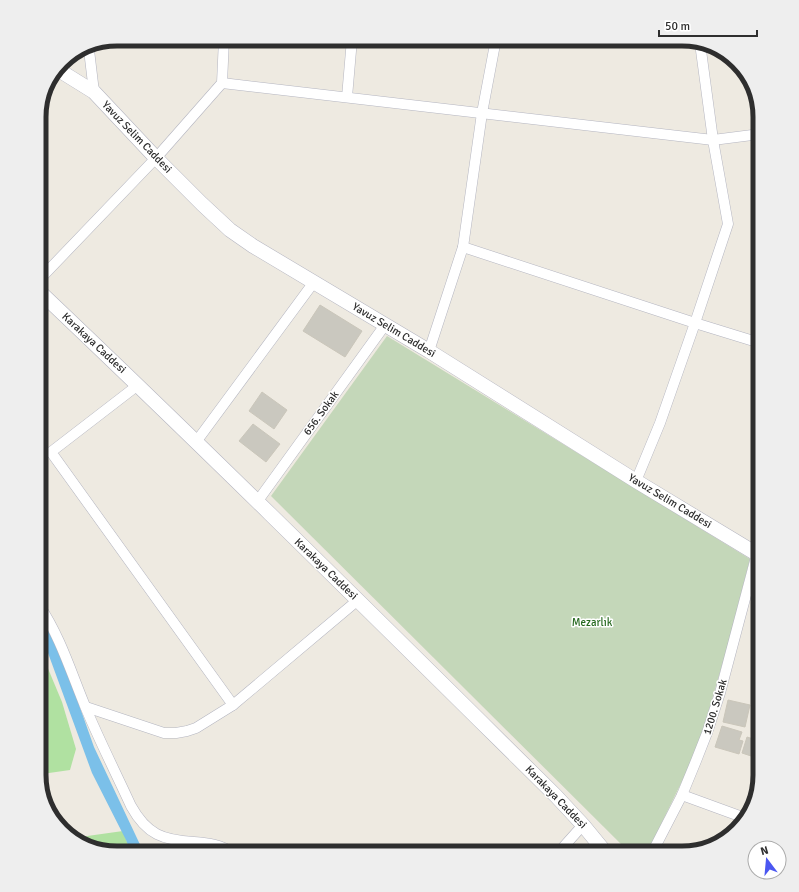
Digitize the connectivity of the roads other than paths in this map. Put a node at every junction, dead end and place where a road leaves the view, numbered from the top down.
1 (224, 46) edge
2 (351, 46) edge
3 (495, 46) edge
4 (701, 49) edge
5 (89, 51) edge
6 (62, 72) edge
7 (222, 83) junction
8 (94, 92) junction
9 (347, 97) junction
10 (482, 112) junction
11 (753, 135) edge
12 (713, 140) junction
13 (156, 158) junction
14 (463, 247) junction
15 (46, 273) edge
16 (314, 282) junction
17 (46, 298) edge
18 (695, 323) junction
19 (385, 325) junction
20 (753, 341) edge
21 (429, 351) junction
22 (138, 385) junction
23 (196, 442) junction
24 (636, 481) junction
25 (257, 502) junction
26 (753, 547) edge
27 (753, 572) edge
28 (358, 600) junction
29 (46, 617) edge
30 (233, 705) junction
31 (86, 707) junction
32 (682, 796) junction
33 (740, 816) edge
34 (583, 825) junction
35 (218, 846) edge
36 (564, 846) edge
37 (600, 846) edge
38 (656, 846) edge

1 - 7 street
2 - 9 street
3 - 10 street
4 - 12 street
5 - 8 street
6 - 8 street, Yavuz Selim Caddesi
7 - 9 street
7 - 13 street
8 - 13 street, Yavuz Selim Caddesi
9 - 10 street
10 - 12 street
10 - 14 street
11 - 12 street
12 - 18 street
13 - 15 street
13 - 16 street, Yavuz Selim Caddesi
14 - 18 street
14 - 21 street
16 - 19 street, Yavuz Selim Caddesi
16 - 23 street
17 - 22 street, Karakaya Caddesi
18 - 20 street
18 - 24 street
19 - 21 street, Yavuz Selim Caddesi
19 - 25 street, 656. Sokak
21 - 24 street, Yavuz Selim Caddesi
22 - 23 street, Karakaya Caddesi
22 - 30 street
23 - 25 street, Karakaya Caddesi
24 - 26 street, Yavuz Selim Caddesi
25 - 28 street, Karakaya Caddesi
27 - 32 street, 1200. Sokak
28 - 30 street
28 - 34 street, Karakaya Caddesi
29 - 31 street
30 - 31 street
31 - 35 street
32 - 33 street
32 - 38 street, 1200. Sokak
34 - 36 street
34 - 37 street, Karakaya Caddesi

